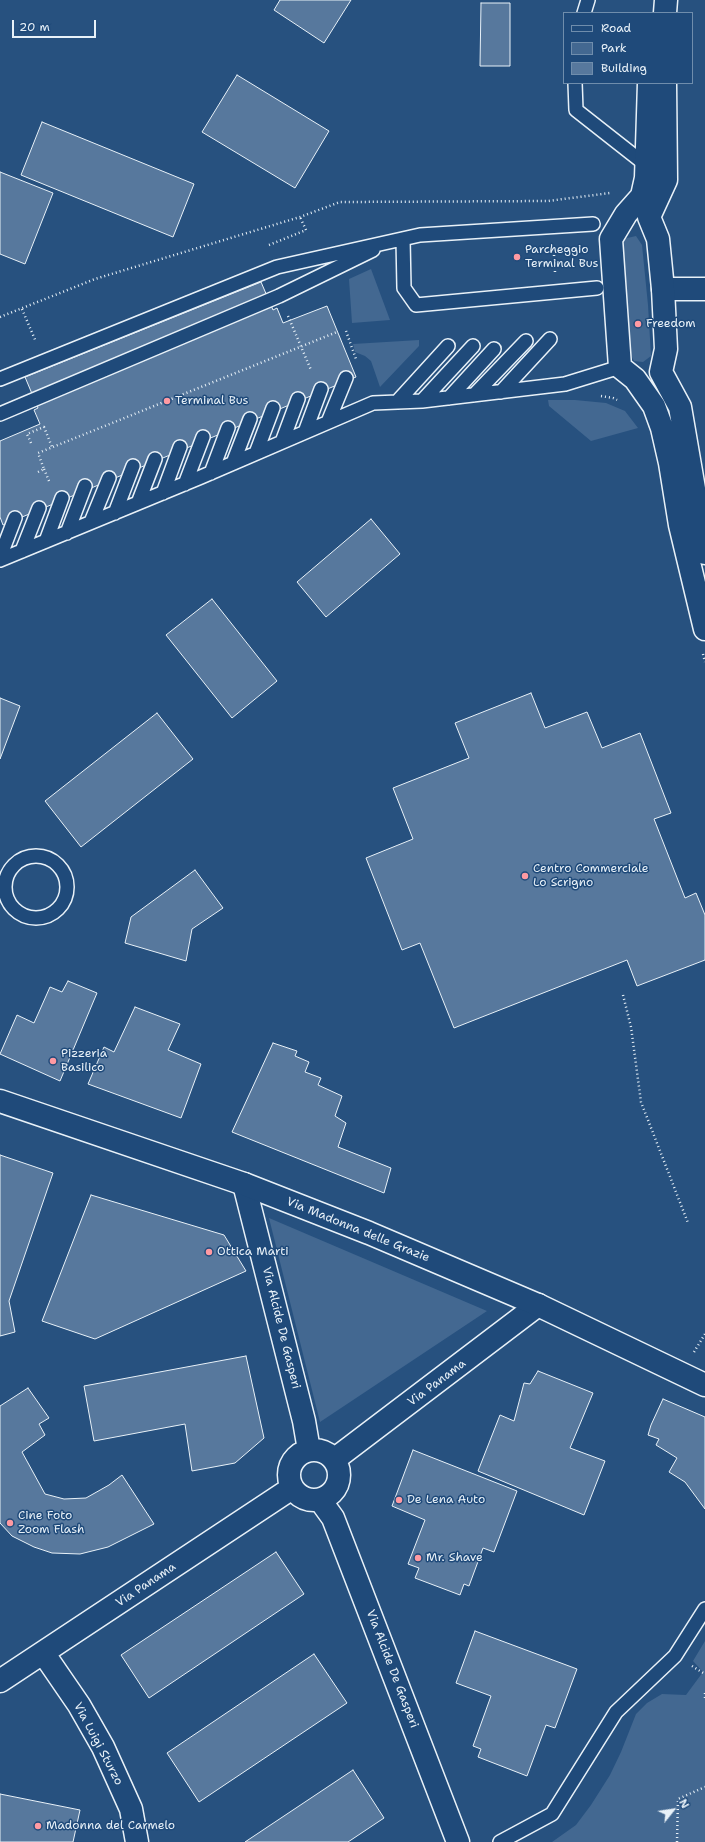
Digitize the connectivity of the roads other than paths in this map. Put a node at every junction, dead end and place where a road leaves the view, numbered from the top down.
1 (588, 0) edge
2 (652, 0) edge
3 (666, 0) edge
4 (584, 12) edge
5 (651, 12) edge
6 (665, 12) edge
7 (575, 84) edge
8 (649, 84) edge
9 (665, 84) edge
10 (646, 165) junction
11 (626, 214) junction
12 (649, 217) junction
13 (593, 224) dead end
14 (399, 239) junction
15 (597, 288) dead end
16 (663, 289) junction
17 (705, 289) edge
18 (526, 340) dead end
19 (550, 340) dead end
20 (448, 346) dead end
21 (473, 346) dead end
22 (494, 349) dead end
23 (661, 372) junction
24 (627, 373) junction
25 (346, 378) dead end
26 (0, 379) edge
27 (321, 389) dead end
28 (501, 392) junction
29 (474, 395) junction
30 (449, 398) junction
31 (298, 400) dead end
32 (422, 401) junction
33 (397, 402) junction
34 (274, 408) dead end
35 (0, 414) edge
36 (250, 419) dead end
37 (328, 422) junction
38 (228, 428) dead end
39 (305, 432) junction
40 (203, 437) dead end
41 (282, 442) junction
42 (180, 447) dead end
43 (256, 453) junction
44 (155, 459) dead end
45 (233, 464) junction
46 (133, 466) dead end
47 (211, 473) junction
48 (109, 478) dead end
49 (185, 484) junction
50 (85, 486) dead end
51 (163, 493) junction
52 (62, 498) dead end
53 (138, 503) junction
54 (39, 508) dead end
55 (115, 513) junction
56 (15, 518) dead end
57 (91, 522) junction
58 (67, 533) junction
59 (46, 542) junction
60 (22, 551) junction
61 (705, 553) edge
62 (0, 559) edge
63 (705, 629) edge
64 (16, 911) joint
65 (0, 1100) edge
66 (244, 1184) junction
67 (538, 1305) junction
68 (705, 1385) edge
69 (310, 1450) junction
70 (335, 1459) junction
71 (292, 1488) junction
72 (320, 1500) junction
73 (705, 1609) edge
74 (44, 1654) junction
75 (0, 1682) edge
76 (137, 1842) edge
77 (458, 1842) edge
78 (500, 1842) edge

1 - 4 lane
2 - 5 main road
3 - 6 main road
7 - 10 lane
8 - 10 main road
9 - 12 main road
10 - 11 main road
11 - 12 main road
11 - 24 main road
12 - 16 main road
13 - 14 lane
14 - 15 lane
14 - 26 lane
14 - 35 lane
16 - 17 main road
16 - 23 main road
18 - 29 lane
19 - 28 lane
20 - 33 lane
21 - 32 lane
22 - 30 lane
23 - 24 main road
23 - 61 main road
24 - 28 lane
24 - 63 main road
25 - 37 lane
27 - 39 lane
28 - 29 lane
29 - 30 lane
30 - 32 lane
31 - 41 lane
32 - 33 lane
33 - 37 lane
34 - 43 lane
36 - 45 lane
37 - 39 lane
38 - 47 lane
39 - 41 lane
40 - 49 lane
41 - 43 lane
42 - 51 lane
43 - 45 lane
44 - 53 lane
45 - 47 lane
46 - 55 lane
47 - 49 lane
48 - 57 lane
49 - 51 lane
50 - 58 lane
51 - 53 lane
52 - 59 lane
53 - 55 lane
54 - 60 lane
55 - 57 lane
56 - 62 lane
57 - 58 lane
58 - 59 lane
59 - 60 lane
60 - 62 lane
64 - 64 lane
65 - 66 main road, Via Madonna delle Grazie
66 - 67 main road, Via Madonna delle Grazie
66 - 69 main road, Via Alcide De Gasperi
67 - 68 main road, Via Madonna delle Grazie
67 - 70 main road, Via Panama
69 - 70 main road
69 - 71 main road
70 - 72 main road
71 - 72 main road
71 - 74 main road, Via Panama
72 - 77 main road, Via Alcide De Gasperi
73 - 78 lane
74 - 75 main road, Via Panama
74 - 76 main road, Via Luigi Sturzo

